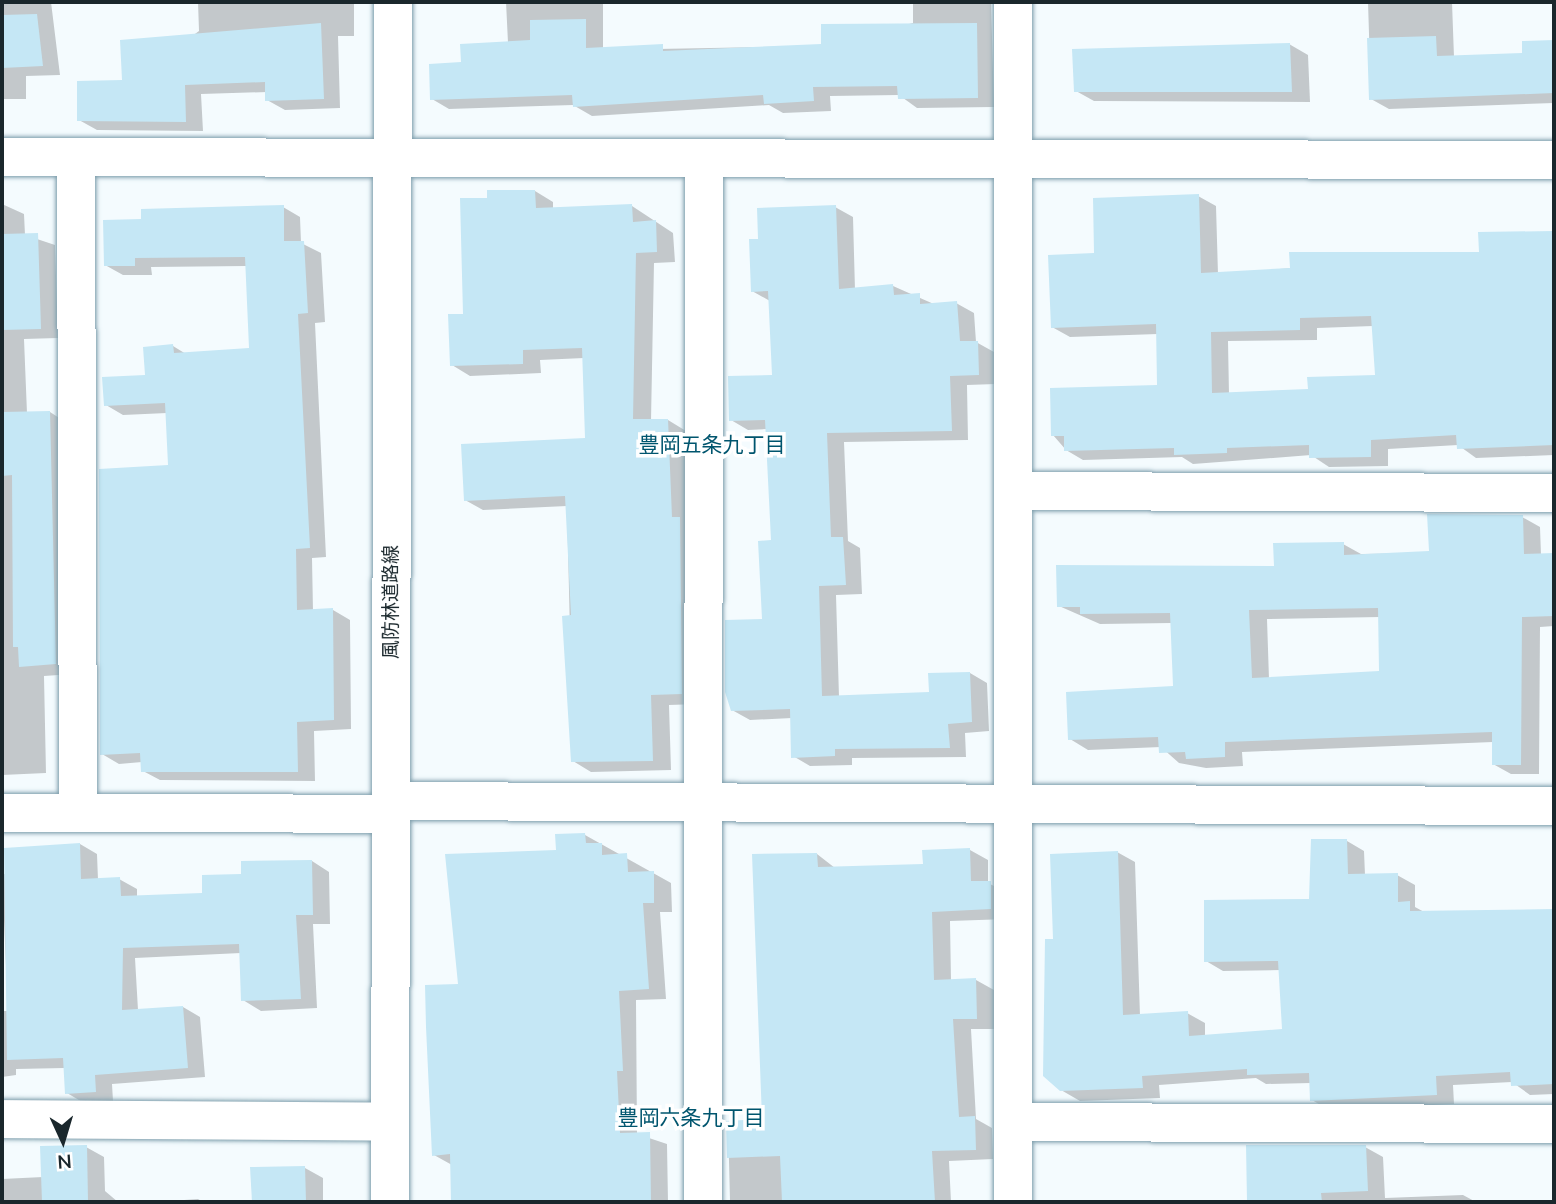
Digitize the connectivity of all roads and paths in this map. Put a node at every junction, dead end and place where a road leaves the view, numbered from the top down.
1 (393, 2) edge
2 (1013, 2) edge
3 (393, 156) junction
4 (2, 157) edge
5 (76, 157) junction
6 (1013, 158) junction
7 (704, 159) junction
8 (1554, 160) edge
9 (1013, 491) junction
10 (1554, 494) edge
11 (703, 802) junction
12 (1011, 804) junction
13 (1554, 806) edge
14 (391, 807) junction
15 (2, 813) edge
16 (78, 813) junction
17 (2, 1119) edge
18 (390, 1122) junction
19 (1013, 1122) junction
20 (1554, 1124) edge
21 (390, 1202) edge
22 (703, 1202) edge
23 (1013, 1202) edge

1 - 3 street, 風防林道路線
2 - 6 street
3 - 5 street
3 - 7 street
3 - 14 street, 風防林道路線
4 - 5 street
5 - 16 street
6 - 7 street
6 - 8 street
6 - 9 street
7 - 11 street
9 - 10 street
9 - 12 street
11 - 12 street
11 - 14 street
11 - 22 street
12 - 13 street
12 - 19 street
14 - 16 street
14 - 18 street, 風防林道路線
15 - 16 street
17 - 18 street
18 - 21 street, 風防林道路線
19 - 20 street
19 - 23 street

